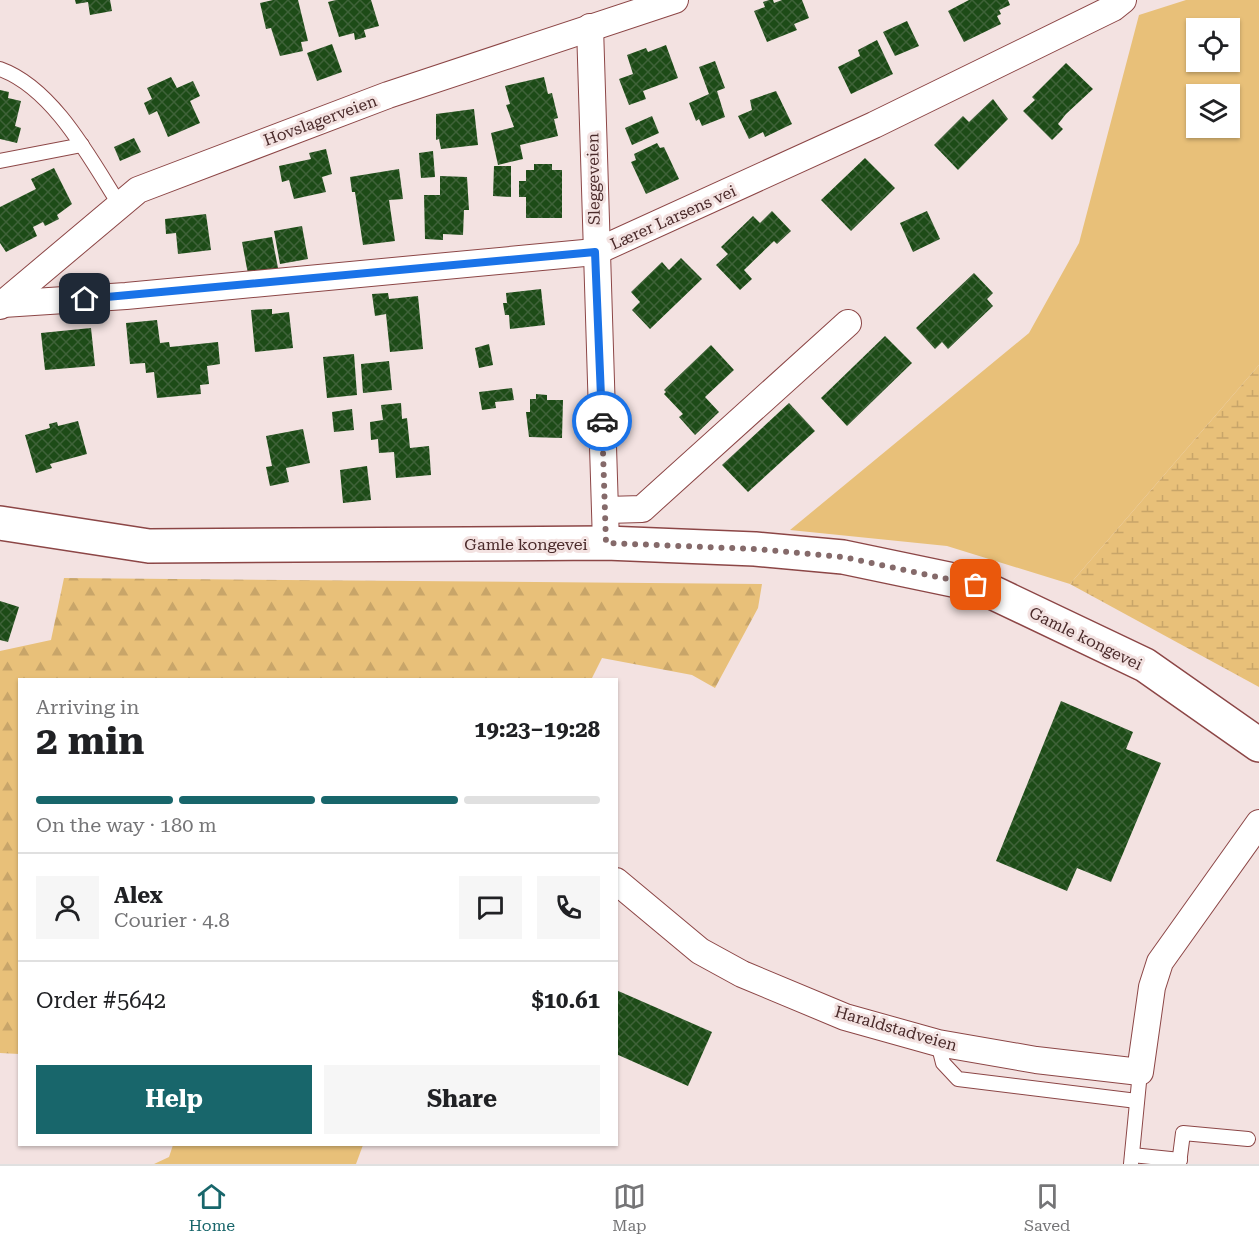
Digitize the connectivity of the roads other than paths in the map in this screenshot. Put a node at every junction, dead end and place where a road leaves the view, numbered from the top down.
1 (675, 0) edge
2 (1123, 0) edge
3 (590, 27) junction
4 (0, 69) edge
5 (82, 145) junction
6 (0, 161) edge
7 (119, 204) junction
8 (595, 252) junction
9 (2, 305) edge
10 (848, 323) dead end
11 (606, 510) junction
12 (0, 523) edge
13 (606, 543) junction
14 (1259, 745) edge
15 (1259, 824) edge
16 (618, 883) edge
17 (938, 1043) junction
18 (1140, 1072) junction
19 (1137, 1101) junction
20 (1248, 1138) dead end
21 (1131, 1160) edge
22 (1180, 1162) edge

1 - 3 street, Hovslagerveien
2 - 8 street, Lærer Larsens vei
3 - 7 street, Hovslagerveien
3 - 8 street, Sleggeveien
4 - 5 lane
5 - 6 lane
5 - 7 lane
7 - 9 street, Hovslagerveien
8 - 9 street, Lærer Larsens vei
8 - 11 street, Sleggeveien
10 - 11 street
11 - 13 street, Sleggeveien
12 - 13 main road, Gamle kongevei
13 - 14 main road, Gamle kongevei
15 - 18 street
16 - 17 street, Haraldstadveien
17 - 18 street, Haraldstadveien
17 - 19 lane
18 - 19 lane
19 - 21 lane
20 - 22 lane
21 - 22 lane

